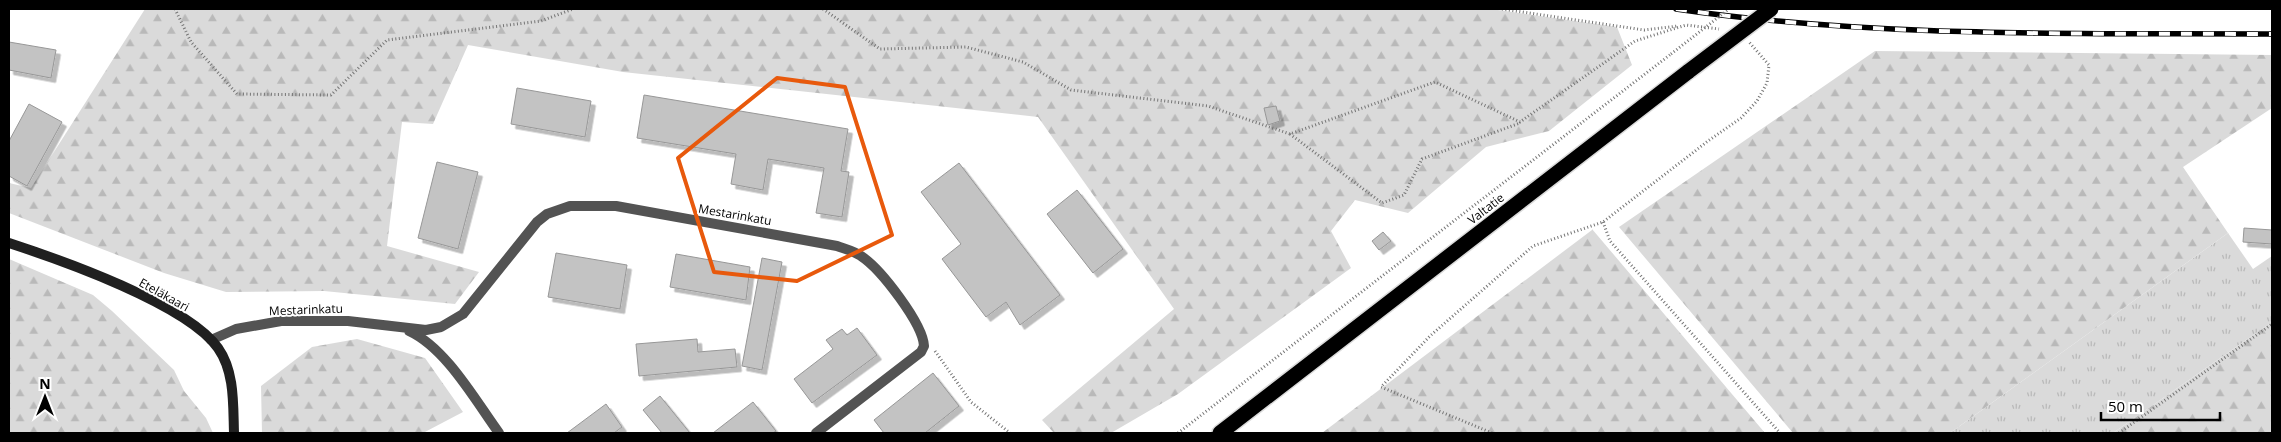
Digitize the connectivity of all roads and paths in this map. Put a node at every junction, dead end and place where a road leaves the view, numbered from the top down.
1 (175, 9) edge
2 (573, 9) edge
3 (823, 9) edge
4 (1502, 9) edge
5 (1729, 9) edge
6 (1772, 9) edge
7 (1753, 45) dead end
8 (1520, 122) junction
9 (1290, 134) junction
10 (1603, 222) junction
11 (9, 243) edge
12 (2272, 324) edge
13 (403, 329) junction
14 (920, 330) junction
15 (211, 340) junction
16 (234, 433) edge
17 (499, 433) edge
18 (816, 433) edge
19 (1010, 433) edge
20 (1178, 433) edge
21 (1220, 433) edge
22 (1492, 433) edge
23 (1780, 433) edge
24 (2119, 433) edge

1 - 2 path
3 - 9 path
4 - 8 path
5 - 20 path, bridge
6 - 21 highway, Valtatie, bridge
7 - 10 path
8 - 9 path
8 - 9 path
10 - 22 path
10 - 23 path
11 - 15 street, Eteläkaari
12 - 24 path
13 - 14 street, Mestarinkatu
13 - 15 street, Mestarinkatu
13 - 17 street, Mestarinkatu
14 - 18 street
14 - 19 path
15 - 16 street, Eteläkaari

